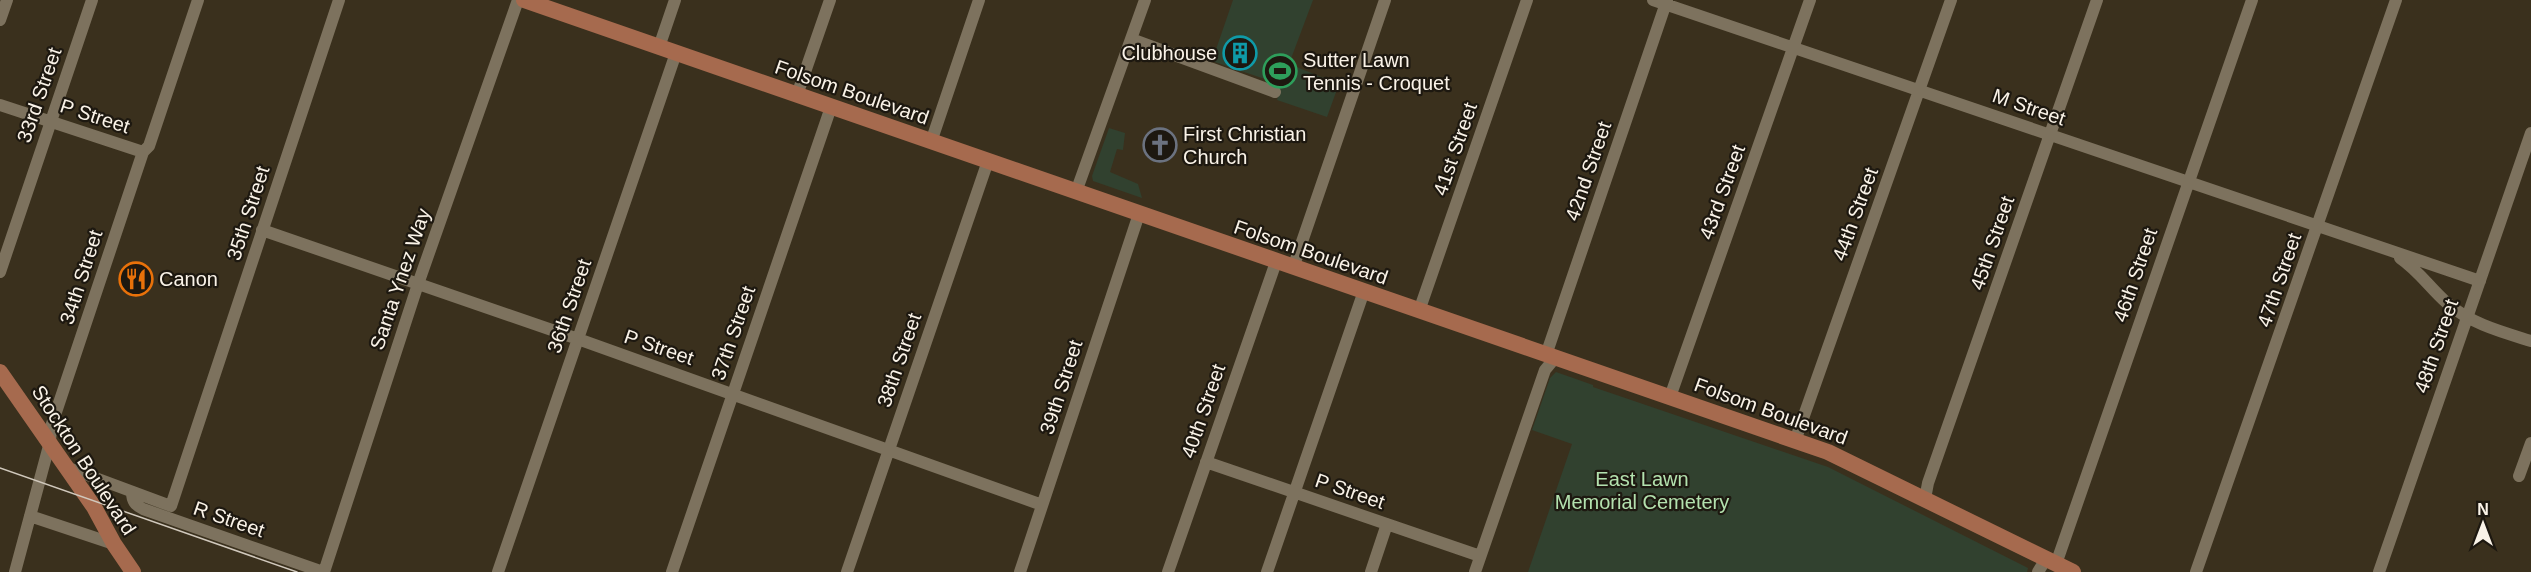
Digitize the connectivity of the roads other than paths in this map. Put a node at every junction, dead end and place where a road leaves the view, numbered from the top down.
1 (7, 0) edge
2 (92, 0) edge
3 (198, 0) edge
4 (339, 0) edge
5 (675, 0) edge
6 (830, 0) edge
7 (979, 0) edge
8 (1145, 0) edge
9 (1385, 0) edge
10 (1527, 0) edge
11 (1653, 0) edge
12 (1810, 0) edge
13 (1951, 0) edge
14 (2097, 0) edge
15 (2252, 0) edge
16 (2396, 0) edge
17 (527, 1) edge
18 (1667, 2) edge
19 (0, 20) edge
20 (1131, 39) junction
21 (659, 47) junction
22 (1794, 48) junction
23 (676, 53) junction
24 (1920, 91) junction
25 (1275, 92) dead end
26 (797, 95) junction
27 (0, 105) edge
28 (831, 107) junction
29 (51, 122) junction
30 (2531, 133) edge
31 (2050, 135) junction
32 (931, 142) junction
33 (143, 152) junction
34 (988, 161) junction
35 (2188, 182) junction
36 (1076, 192) junction
37 (1139, 214) junction
38 (2318, 226) junction
39 (262, 230) junction
40 (2392, 252) junction
41 (1276, 262) junction
42 (1293, 268) junction
43 (0, 272) edge
44 (2480, 281) junction
45 (418, 284) junction
46 (1364, 291) junction
47 (1419, 312) junction
48 (2467, 317) junction
49 (578, 339) junction
50 (2531, 341) edge
51 (1550, 357) junction
52 (0, 372) edge
53 (734, 393) junction
54 (1670, 397) junction
55 (1795, 441) junction
56 (50, 442) junction
57 (2531, 443) edge
58 (889, 449) junction
59 (1206, 462) junction
60 (66, 467) junction
61 (2520, 476) dead end
62 (105, 483) junction
63 (132, 492) junction
64 (1295, 492) junction
65 (85, 494) junction
66 (1925, 499) junction
67 (1042, 505) junction
68 (171, 506) joint
69 (30, 516) junction
70 (1387, 524) junction
71 (114, 544) junction
72 (1480, 556) junction
73 (2046, 565) edge
74 (15, 572) edge
75 (133, 572) edge
76 (324, 572) edge
77 (498, 572) edge
78 (672, 572) edge
79 (847, 572) edge
80 (1020, 572) edge
81 (1168, 572) edge
82 (1267, 572) edge
83 (1371, 572) edge
84 (1475, 572) edge
85 (2073, 572) edge
86 (2196, 572) edge
87 (2379, 572) edge

1 - 19 street
2 - 29 street, 33rd Street
3 - 33 street, 34th Street
4 - 39 street, 35th Street
5 - 21 street
6 - 26 street
7 - 32 street
8 - 20 street
9 - 42 street
10 - 47 street, 41st Street
11 - 18 street, M Street
12 - 22 street, 43rd Street
13 - 24 street, 44th Street
14 - 31 street, 45th Street
15 - 35 street, 46th Street
16 - 38 street, 47th Street
17 - 21 main road, Folsom Boulevard
17 - 45 street, Santa Ynez Way
18 - 22 street, M Street
18 - 51 street, 42nd Street
20 - 25 street
20 - 36 street
21 - 23 main road, Folsom Boulevard
22 - 24 street, M Street
22 - 54 street, 43rd Street
23 - 26 main road, Folsom Boulevard
23 - 49 street, 36th Street
24 - 31 street, M Street
24 - 55 street, 44th Street
26 - 28 main road, Folsom Boulevard
27 - 29 street, P Street
28 - 32 main road, Folsom Boulevard
28 - 53 street, 37th Street
29 - 33 street, P Street
29 - 43 street, 33rd Street
30 - 44 street, 48th Street
31 - 35 street, M Street
31 - 66 street, 45th Street
32 - 34 main road, Folsom Boulevard
33 - 56 street, 34th Street
34 - 36 main road, Folsom Boulevard
34 - 58 street, 38th Street
35 - 38 street, M Street
35 - 73 street, 46th Street
36 - 37 main road, Folsom Boulevard
37 - 41 main road, Folsom Boulevard
37 - 67 street, 39th Street
38 - 40 street, M Street
38 - 86 street, 47th Street
39 - 45 street, P Street
39 - 68 street, 35th Street
40 - 44 street, M Street
40 - 48 street, M Street
41 - 42 main road, Folsom Boulevard
41 - 59 street, 40th Street
42 - 46 main road, Folsom Boulevard
44 - 48 street, 48th Street
45 - 49 street, P Street
45 - 76 street, Santa Ynez Way
46 - 47 main road, Folsom Boulevard
46 - 64 street
47 - 51 main road, Folsom Boulevard
48 - 50 street, M Street
48 - 87 street, 48th Street
49 - 53 street, P Street
49 - 77 street, 36th Street
51 - 54 main road, Folsom Boulevard
51 - 72 street, 42nd Street
52 - 56 main road, Stockton Boulevard
53 - 58 street, P Street
53 - 78 street, 37th Street
54 - 55 main road, Folsom Boulevard
55 - 66 main road, Folsom Boulevard
56 - 60 main road, Stockton Boulevard
56 - 69 street, 34th Street
57 - 61 street
58 - 67 street, P Street
58 - 79 street, 38th Street
59 - 64 street, P Street
59 - 81 street, 40th Street
60 - 62 street, R Street
60 - 65 main road, Stockton Boulevard
62 - 63 street, R Street
62 - 65 street
63 - 68 street, R Street
63 - 76 street, R Street
64 - 70 street, P Street
64 - 82 street
65 - 71 main road, Stockton Boulevard
66 - 73 main road, Folsom Boulevard
67 - 80 street, 39th Street
69 - 71 street
69 - 74 street, 34th Street
70 - 72 street, P Street
70 - 83 street
71 - 75 main road, Stockton Boulevard
72 - 84 street, 42nd Street
73 - 85 main road, Folsom Boulevard

